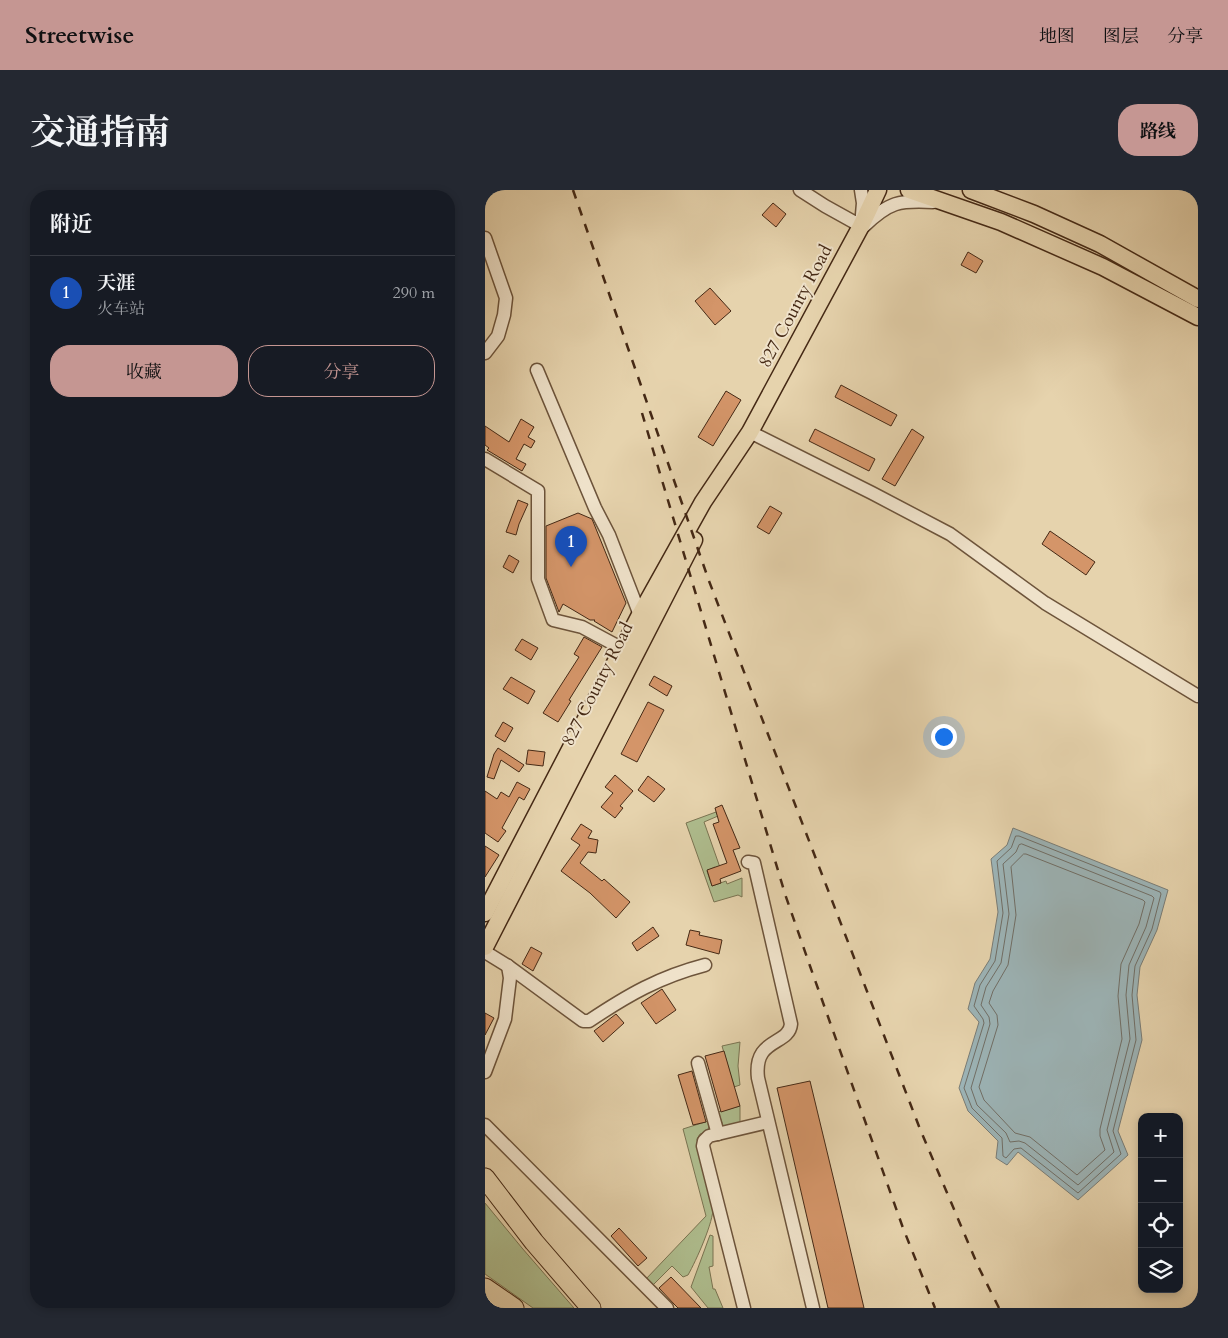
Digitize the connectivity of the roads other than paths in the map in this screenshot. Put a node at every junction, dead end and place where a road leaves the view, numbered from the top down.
1 (800, 190) edge
2 (861, 190) edge
3 (878, 190) edge
4 (909, 190) edge
5 (971, 190) edge
6 (981, 190) edge
7 (997, 200) junction
8 (948, 204) junction
9 (860, 228) junction
10 (485, 238) edge
11 (1198, 299) edge
12 (1198, 317) edge
13 (485, 352) edge
14 (537, 370) dead end
15 (747, 436) junction
16 (485, 459) edge
17 (640, 616) junction
18 (623, 649) junction
19 (1198, 696) edge
20 (748, 862) dead end
21 (485, 913) edge
22 (485, 947) edge
23 (485, 952) edge
24 (705, 965) dead end
25 (509, 966) junction
26 (699, 1063) dead end
27 (485, 1072) edge
28 (768, 1122) junction
29 (485, 1125) edge
30 (718, 1134) junction
31 (485, 1178) edge
32 (485, 1288) edge
33 (485, 1306) edge
34 (488, 1308) edge
35 (514, 1308) edge
36 (591, 1308) edge
37 (667, 1308) edge
38 (744, 1308) edge
39 (813, 1308) edge

1 - 9 street
2 - 9 street
3 - 9 main road, 827 County Road
4 - 8 main road
5 - 7 main road
6 - 7 street
7 - 11 main road
8 - 9 street
8 - 12 main road
9 - 15 main road, 827 County Road
10 - 13 street
14 - 17 street
15 - 17 main road, 827 County Road
15 - 19 street
15 - 22 main road, 827 County Road
16 - 18 street
17 - 18 main road, 827 County Road
18 - 21 main road, 827 County Road
20 - 28 street
23 - 25 street
24 - 25 street
25 - 27 street
26 - 30 street
28 - 30 street
28 - 39 street
29 - 37 street
30 - 38 street
31 - 36 highway
32 - 35 highway
33 - 34 highway

